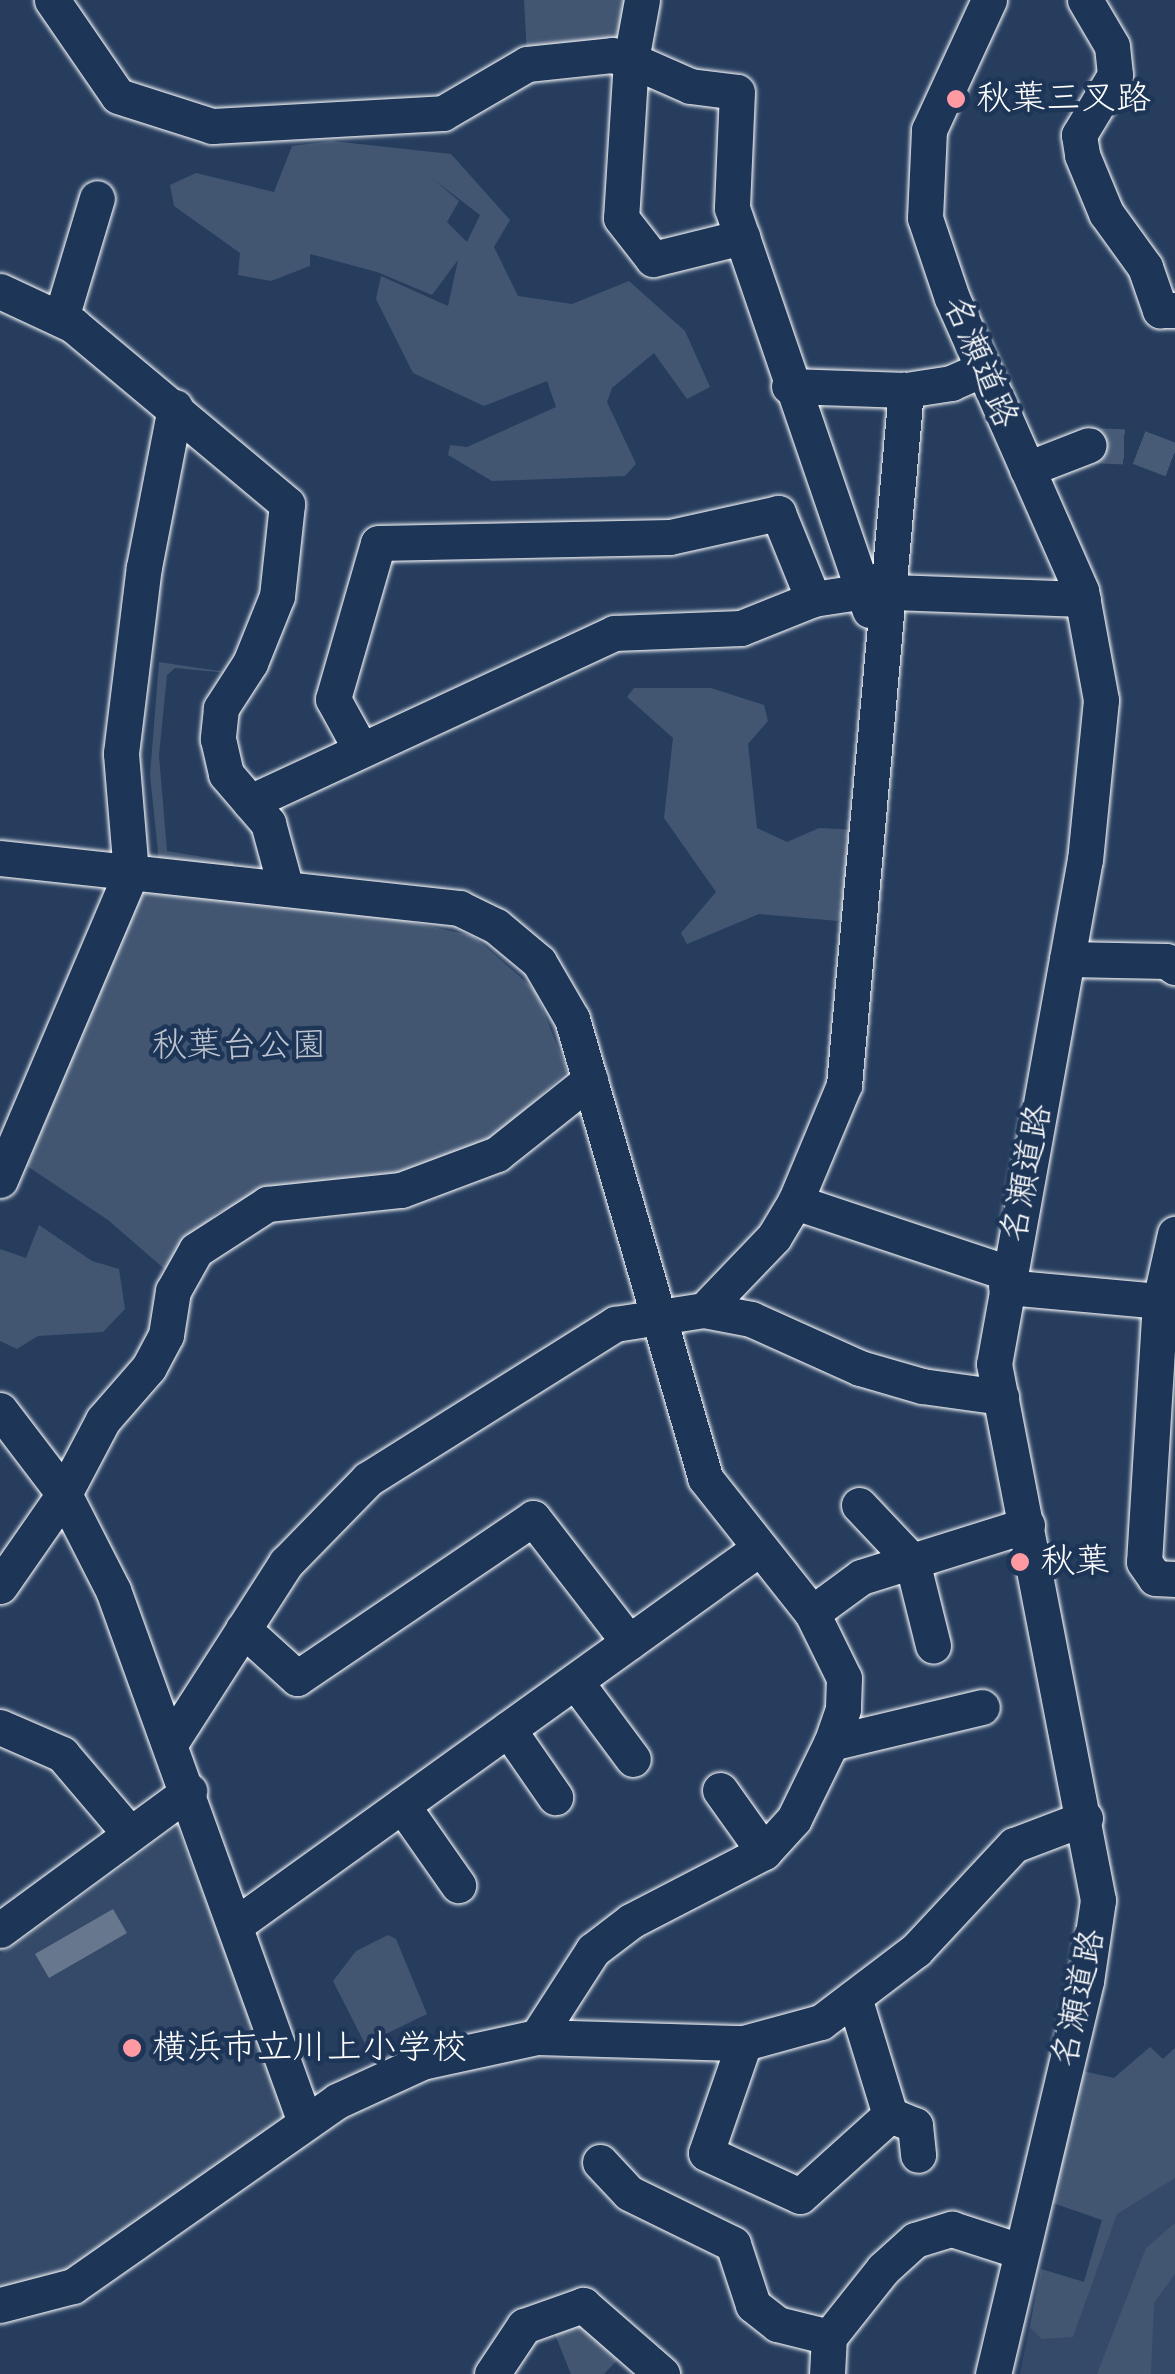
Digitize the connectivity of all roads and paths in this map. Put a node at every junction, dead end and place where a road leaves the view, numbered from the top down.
1 (52, 0) edge
2 (642, 0) edge
3 (989, 0) edge
4 (1086, 0) edge
5 (631, 60) junction
6 (97, 198) dead end
7 (742, 237) junction
8 (0, 291) edge
9 (1175, 310) edge
10 (60, 318) junction
11 (982, 369) junction
12 (789, 386) junction
13 (906, 390) junction
14 (175, 407) junction
15 (1089, 446) tunnel mouth
16 (1027, 469) junction
17 (875, 592) junction
18 (812, 599) junction
19 (1082, 599) junction
20 (361, 750) junction
21 (250, 802) junction
22 (0, 858) edge
23 (131, 873) junction
24 (286, 889) junction
25 (1175, 939) edge
26 (1066, 959) junction
27 (1131, 962) junction
28 (1175, 967) edge
29 (590, 1080) junction
30 (0, 1180) edge
31 (795, 1202) junction
32 (1175, 1234) edge
33 (1007, 1280) junction
34 (1160, 1301) junction
35 (704, 1310) junction
36 (660, 1315) junction
37 (1001, 1397) junction
38 (0, 1410) edge
39 (64, 1494) junction
40 (859, 1505) dead end
41 (1026, 1525) junction
42 (757, 1550) junction
43 (912, 1561) junction
44 (1175, 1579) edge
45 (0, 1586) edge
46 (812, 1612) junction
47 (243, 1629) junction
48 (629, 1642) junction
49 (933, 1645) dead end
50 (575, 1681) junction
51 (982, 1707) dead end
52 (0, 1726) edge
53 (508, 1729) junction
54 (170, 1742) junction
55 (831, 1744) junction
56 (632, 1760) dead end
57 (720, 1790) dead end
58 (189, 1791) junction
59 (555, 1798) dead end
60 (402, 1805) junction
61 (1085, 1818) junction
62 (130, 1834) junction
63 (764, 1852) junction
64 (458, 1884) dead end
65 (238, 1923) junction
66 (0, 1930) edge
67 (854, 1998) junction
68 (537, 2036) junction
69 (744, 2043) junction
70 (890, 2116) junction
71 (305, 2122) junction
72 (918, 2154) dead end
73 (600, 2162) dead end
74 (1020, 2251) junction
75 (0, 2305) edge
76 (829, 2337) junction
77 (492, 2374) edge
78 (662, 2374) edge
79 (827, 2374) edge
80 (993, 2374) edge

1 - 5 street
2 - 5 street
3 - 11 street, 名瀬道路
4 - 9 street
5 - 7 street
5 - 7 street
6 - 10 street
7 - 12 street
8 - 10 street
10 - 14 street
11 - 13 street
11 - 16 street, 名瀬道路
12 - 13 street
12 - 17 street
13 - 17 street
14 - 21 street
14 - 23 street
15 - 16 street
16 - 19 street, 名瀬道路
17 - 18 street
17 - 19 street
17 - 31 street
18 - 20 street
18 - 20 street
19 - 26 street, 名瀬道路
20 - 21 street
21 - 24 street
22 - 23 street
23 - 24 street
23 - 30 street
24 - 29 street
25 - 27 street
26 - 27 street
26 - 33 street, 名瀬道路
27 - 28 street
29 - 36 street
29 - 39 street
31 - 33 street
31 - 35 street
32 - 34 street
33 - 34 street
33 - 37 street, 名瀬道路
34 - 44 street
35 - 36 street
35 - 37 street
36 - 42 street
36 - 47 street
37 - 41 street, 名瀬道路
38 - 39 street
39 - 45 street
39 - 54 street
40 - 43 street
41 - 43 street
41 - 61 street, 名瀬道路
42 - 46 street
42 - 48 street
43 - 46 street
43 - 49 street
46 - 55 street
47 - 48 street
47 - 54 street
48 - 50 street
50 - 53 street
50 - 56 street
51 - 55 street
52 - 62 street
53 - 59 street
53 - 60 street
54 - 58 street
55 - 63 street
57 - 63 street
58 - 62 street
58 - 65 street
60 - 64 street
60 - 65 street
61 - 67 street
61 - 74 street, 名瀬道路
62 - 66 street
63 - 68 street
65 - 71 street
67 - 69 street
67 - 70 street
68 - 69 street
68 - 71 street
69 - 70 street
70 - 72 street
71 - 75 street
73 - 76 street
74 - 76 street
74 - 80 street, 名瀬道路
76 - 79 street
77 - 78 street

